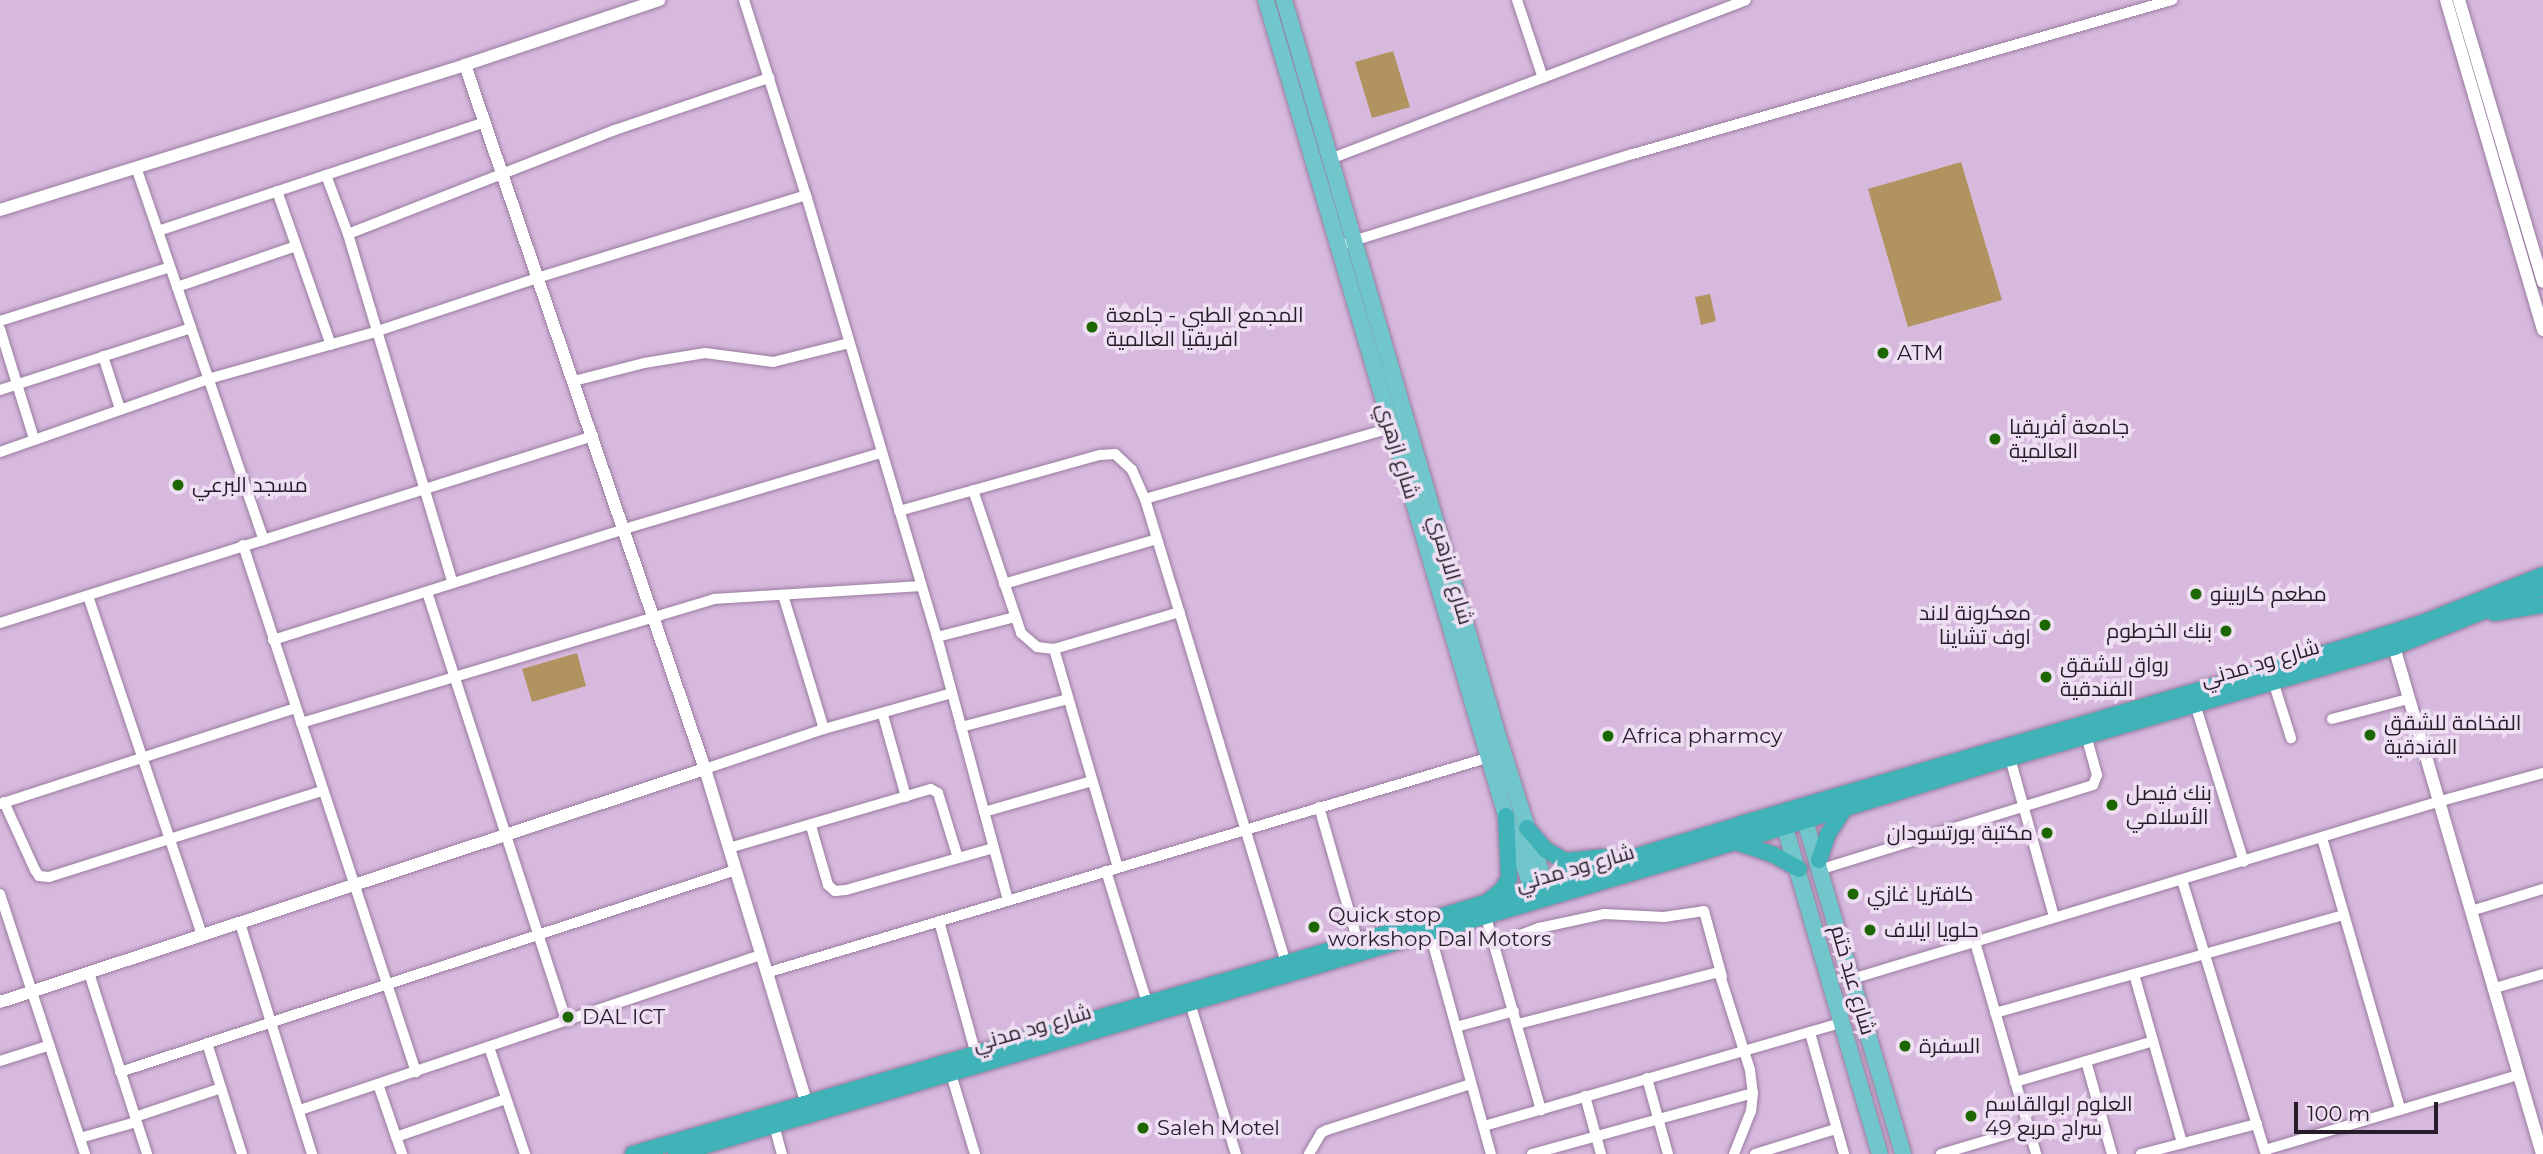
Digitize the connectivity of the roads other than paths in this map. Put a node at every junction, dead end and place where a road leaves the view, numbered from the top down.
1 (659, 0) edge
2 (744, 0) edge
3 (1266, 0) edge
4 (1284, 0) edge
5 (1517, 0) edge
6 (1746, 0) edge
7 (2172, 0) edge
8 (2446, 0) edge
9 (2459, 0) edge
10 (1728, 3) edge
11 (629, 4) edge
12 (465, 65) junction
13 (769, 78) junction
14 (1544, 78) junction
15 (485, 122) junction
16 (1330, 159) junction
17 (136, 167) junction
18 (504, 174) junction
19 (326, 175) junction
20 (277, 191) junction
21 (806, 195) junction
22 (0, 210) edge
23 (158, 231) junction
24 (348, 234) junction
25 (1353, 241) junction
26 (296, 246) junction
27 (1337, 246) junction
28 (170, 267) junction
29 (540, 277) junction
30 (2543, 282) edge
31 (177, 287) junction
32 (0, 321) edge
33 (191, 328) junction
34 (0, 329) edge
35 (2543, 330) edge
36 (375, 332) junction
37 (849, 343) junction
38 (331, 345) junction
39 (103, 356) junction
40 (208, 379) junction
41 (574, 381) junction
42 (17, 384) junction
43 (0, 390) edge
44 (120, 409) junction
45 (1391, 428) junction
46 (593, 436) junction
47 (34, 439) junction
48 (0, 452) edge
49 (881, 453) junction
50 (423, 488) junction
51 (973, 490) junction
52 (1145, 499) junction
53 (899, 511) junction
54 (624, 529) junction
55 (264, 540) junction
56 (1157, 540) junction
57 (243, 545) junction
58 (2543, 575) edge
59 (453, 583) junction
60 (1004, 584) junction
61 (921, 586) junction
62 (2543, 587) edge
63 (427, 592) junction
64 (783, 595) junction
65 (88, 596) junction
66 (2543, 605) edge
67 (1180, 612) junction
68 (2476, 612) junction
69 (654, 615) junction
70 (1016, 617) junction
71 (0, 623) edge
72 (937, 638) junction
73 (274, 640) junction
74 (2394, 647) junction
75 (1054, 649) junction
76 (455, 677) junction
77 (2273, 681) junction
78 (952, 693) junction
79 (1479, 695) junction
80 (1068, 699) junction
81 (2408, 699) junction
82 (2195, 704) junction
83 (295, 708) junction
84 (883, 715) junction
85 (2332, 719) dead end
86 (300, 723) junction
87 (961, 727) junction
88 (824, 729) junction
89 (2087, 735) junction
90 (2291, 738) dead end
91 (143, 754) junction
92 (1489, 757) junction
93 (2010, 758) junction
94 (705, 769) junction
95 (2543, 773) edge
96 (1093, 781) junction
97 (322, 791) junction
98 (906, 797) junction
99 (2437, 802) junction
100 (2, 803) edge
101 (1319, 807) junction
102 (1845, 808) junction
103 (2024, 808) junction
104 (984, 812) junction
105 (1804, 814) junction
106 (1506, 816) junction
107 (1783, 820) junction
108 (1741, 824) junction
109 (811, 826) junction
110 (1527, 828) junction
111 (1247, 829) junction
112 (506, 837) junction
113 (2322, 838) junction
114 (171, 839) junction
115 (1735, 842) junction
116 (729, 848) junction
117 (993, 848) junction
118 (958, 858) junction
119 (2244, 862) junction
120 (1821, 865) junction
121 (1118, 868) junction
122 (1799, 869) junction
123 (736, 870) junction
124 (1106, 871) junction
125 (2182, 880) junction
126 (353, 887) junction
127 (2543, 889) edge
128 (1540, 892) junction
129 (0, 894) edge
130 (1008, 901) junction
131 (1485, 911) junction
132 (2471, 911) junction
133 (2343, 915) junction
134 (2054, 917) junction
135 (939, 921) junction
136 (240, 923) junction
137 (1430, 933) junction
138 (202, 935) junction
139 (538, 935) junction
140 (1357, 942) junction
141 (1975, 942) junction
142 (1494, 945) junction
143 (2205, 954) junction
144 (761, 955) junction
145 (1286, 963) junction
146 (89, 973) junction
147 (766, 973) junction
148 (2134, 974) junction
149 (2543, 974) edge
150 (1852, 979) junction
151 (387, 986) junction
152 (2494, 988) junction
153 (32, 993) junction
154 (1728, 1000) junction
155 (0, 1002) edge
156 (1146, 1003) junction
157 (1190, 1003) junction
158 (1514, 1011) junction
159 (1995, 1013) junction
160 (273, 1021) junction
161 (566, 1021) junction
162 (1842, 1023) junction
163 (1518, 1024) junction
164 (1456, 1027) junction
165 (1810, 1034) junction
166 (2153, 1041) junction
167 (207, 1043) junction
168 (50, 1045) junction
169 (489, 1047) junction
170 (1744, 1052) junction
171 (976, 1054) junction
172 (0, 1061) edge
173 (2087, 1061) junction
174 (120, 1072) junction
175 (416, 1072) junction
176 (951, 1074) junction
177 (2518, 1075) junction
178 (1647, 1078) junction
179 (2015, 1082) junction
180 (377, 1084) junction
181 (1471, 1084) junction
182 (221, 1088) junction
183 (1753, 1093) junction
184 (1585, 1096) junction
185 (506, 1099) junction
186 (808, 1108) junction
187 (2400, 1109) junction
188 (300, 1110) junction
189 (1541, 1110) junction
190 (1657, 1118) junction
191 (135, 1119) junction
192 (2257, 1124) junction
193 (774, 1125) junction
194 (1484, 1126) junction
195 (2028, 1128) junction
196 (1836, 1129) junction
197 (1598, 1135) junction
198 (396, 1137) junction
199 (80, 1138) junction
200 (2182, 1143) junction
201 (2266, 1152) edge
202 (309, 1153) edge
203 (85, 1154) edge
204 (146, 1154) edge
205 (242, 1154) edge
206 (402, 1154) edge
207 (525, 1154) edge
208 (633, 1154) edge
209 (676, 1154) edge
210 (782, 1154) edge
211 (975, 1154) edge
212 (1236, 1154) edge
213 (1309, 1154) edge
214 (1491, 1154) edge
215 (1532, 1154) edge
216 (1601, 1154) edge
217 (1668, 1154) edge
218 (1734, 1154) edge
219 (1755, 1154) edge
220 (1843, 1154) edge
221 (1880, 1154) edge
222 (1903, 1154) edge
223 (1941, 1154) edge
224 (2036, 1154) edge
225 (2112, 1154) edge
226 (2141, 1154) edge
227 (2542, 1154) edge

1 - 11 street
2 - 13 street
3 - 27 main road, شارع ازهري
4 - 16 main road, شارع الازهري
5 - 14 street
6 - 10 street
7 - 25 street
8 - 35 street
9 - 30 street
10 - 14 street
11 - 12 street
12 - 15 street
12 - 17 street
13 - 18 street
13 - 21 street
14 - 16 street
15 - 18 street
15 - 19 street
16 - 25 main road, شارع الازهري
17 - 22 street
17 - 23 street
18 - 24 street
18 - 29 street
19 - 20 street
19 - 24 street
20 - 23 street
20 - 26 street
21 - 29 street
21 - 37 street
23 - 28 street
24 - 36 street
25 - 27 street
25 - 79 main road, شارع الازهري
26 - 31 street
26 - 38 street
27 - 45 main road, شارع ازهري
28 - 31 street
28 - 32 street
29 - 36 street
29 - 41 street
31 - 33 street
33 - 39 street
33 - 40 street
34 - 42 street
36 - 38 street
36 - 50 street
37 - 41 street
37 - 49 street
38 - 40 street
39 - 42 street
39 - 44 street
40 - 44 street
40 - 55 street
41 - 46 street
42 - 43 street
42 - 47 street
44 - 47 street
45 - 52 street
45 - 79 main road, شارع ازهري
46 - 50 street
46 - 54 street
47 - 48 street
49 - 53 street
49 - 54 street
50 - 55 street
50 - 59 street
51 - 52 street
51 - 53 street
51 - 60 street
52 - 56 street
53 - 61 street
54 - 59 street
54 - 69 street
55 - 57 street
56 - 60 street
56 - 67 street
57 - 65 street
57 - 73 street
58 - 68 highway
59 - 63 street
60 - 70 street
61 - 64 street
61 - 72 street
62 - 68 highway
63 - 73 street
63 - 76 street
64 - 69 street
64 - 88 street
65 - 71 street
65 - 91 street
66 - 68 highway
67 - 75 street
67 - 111 street
68 - 74 highway, شارع ود مدني
68 - 105 highway, شارع ود مدني
69 - 76 street
69 - 94 street
70 - 72 street
70 - 75 street
72 - 78 street
73 - 83 street
74 - 77 highway, شارع ود مدني
74 - 81 street
75 - 80 street
76 - 86 street
76 - 112 street
77 - 82 highway, شارع ود مدني
77 - 90 street
78 - 84 street
78 - 87 street
79 - 92 main road, شارع ازهري
79 - 110 main road, شارع الازهري
80 - 87 street
80 - 96 street
81 - 85 street
81 - 99 street
82 - 89 highway, شارع ود مدني
82 - 119 street
83 - 86 street
83 - 91 street
84 - 88 street
84 - 98 street
86 - 97 street
87 - 104 street
88 - 94 street
89 - 93 highway, شارع ود مدني
89 - 103 street
91 - 100 street
91 - 114 street
92 - 101 street
92 - 106 main road, شارع ازهري
93 - 102 highway, شارع ود مدني
93 - 103 street
94 - 112 street
94 - 116 street
95 - 99 street
96 - 104 street
96 - 121 street
97 - 114 street
97 - 126 street
98 - 109 street
98 - 118 street
99 - 113 street
99 - 132 street
100 - 114 street
101 - 111 street
101 - 140 street
102 - 105 highway, شارع ود مدني
102 - 120 highway
103 - 120 street
103 - 134 street
104 - 117 street
105 - 107 highway, شارع ود مدني
105 - 120 main road, شارع عبد ختم
106 - 128 main road, شارع ازهري
106 - 131 highway
107 - 108 highway, شارع ود مدني
107 - 115 highway, شارع ود مدني
107 - 122 main road, شارع عبد ختم
108 - 110 highway
108 - 128 highway, شارع ود مدني
109 - 116 street
109 - 118 street
110 - 128 main road, شارع الازهري
111 - 121 street
111 - 145 street
112 - 126 street
112 - 139 street
113 - 119 street
113 - 133 street
114 - 138 street
115 - 122 highway
115 - 128 highway, شارع ود مدني
116 - 123 street
117 - 118 street
117 - 130 street
119 - 125 street
120 - 150 main road, شارع عبد ختم
121 - 124 street
122 - 162 main road, شارع عبد ختم
123 - 139 street
123 - 144 street
124 - 130 street
124 - 156 street
125 - 134 street
125 - 143 street
126 - 136 street
126 - 151 street
127 - 132 street
128 - 131 highway, شارع ود مدني
129 - 153 street
130 - 135 street
131 - 137 highway, شارع ود مدني
131 - 140 highway, شارع ود مدني
131 - 142 street
132 - 152 street
133 - 143 street
133 - 187 street
134 - 141 street
135 - 147 street
135 - 171 street
136 - 138 street
136 - 160 street
137 - 157 highway, شارع ود مدني
137 - 164 street
138 - 146 street
139 - 151 street
139 - 161 street
140 - 145 highway, شارع ود مدني
141 - 150 street
141 - 159 street
142 - 154 street
142 - 158 street
143 - 148 street
143 - 192 street
144 - 147 street
144 - 161 street
145 - 156 highway, شارع ود مدني
146 - 153 street
146 - 174 street
147 - 186 street
148 - 159 street
148 - 166 street
149 - 152 street
150 - 222 main road, شارع عبد ختم
151 - 160 street
151 - 175 street
152 - 177 street
153 - 155 street
153 - 168 street
154 - 163 street
154 - 170 street
156 - 171 highway, شارع ود مدني
157 - 176 highway, شارع ود مدني
157 - 212 street
158 - 163 street
158 - 164 street
159 - 179 street
160 - 167 street
160 - 188 street
161 - 169 street
162 - 165 street
162 - 221 main road, شارع عبد ختم
163 - 189 street
164 - 181 street
165 - 170 street
165 - 196 street
166 - 173 street
166 - 200 street
167 - 174 street
167 - 182 street
168 - 172 street
168 - 199 street
169 - 175 street
169 - 185 street
170 - 178 street
170 - 183 street
171 - 186 highway, شارع ود مدني
173 - 179 street
173 - 225 street
174 - 191 street
175 - 180 street
176 - 186 highway, شارع ود مدني
176 - 211 street
177 - 187 street
177 - 227 street
178 - 184 street
178 - 190 street
179 - 195 street
180 - 188 street
180 - 198 street
181 - 194 street
181 - 213 street
182 - 191 street
182 - 205 street
183 - 190 street
183 - 218 street
184 - 189 street
184 - 197 street
185 - 198 street
185 - 207 street
186 - 193 highway, شارع ود مدني
186 - 208 highway, شارع ود مدني
187 - 201 street
188 - 202 street
189 - 194 street
190 - 197 street
190 - 217 street
191 - 199 street
191 - 204 street
192 - 200 street
192 - 201 street
193 - 209 highway, شارع ود مدني
193 - 210 street
194 - 214 street
195 - 223 street
195 - 224 street
196 - 219 street
196 - 220 street
197 - 215 street
197 - 216 street
198 - 206 street
199 - 203 street
200 - 226 street

